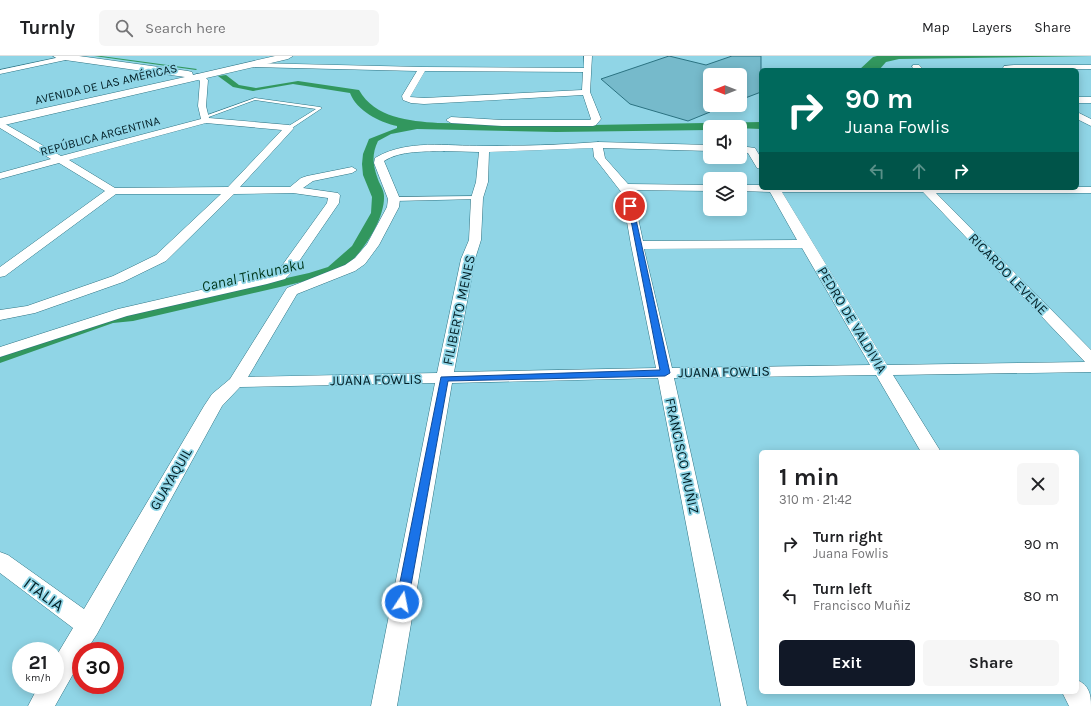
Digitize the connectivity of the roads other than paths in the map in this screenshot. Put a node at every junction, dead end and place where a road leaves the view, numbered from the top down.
1 (58, 56) edge
2 (113, 56) edge
3 (271, 56) edge
4 (288, 56) edge
5 (588, 56) edge
6 (72, 57) edge
7 (431, 61) dead end
8 (250, 64) junction
9 (1091, 67) edge
10 (408, 68) junction
11 (422, 68) junction
12 (1007, 68) edge
13 (213, 69) junction
14 (226, 70) junction
15 (588, 70) junction
16 (0, 72) edge
17 (194, 75) junction
18 (586, 92) junction
19 (1079, 100) edge
20 (1091, 100) edge
21 (1079, 116) edge
22 (0, 118) edge
23 (205, 119) junction
24 (451, 120) dead end
25 (0, 123) edge
26 (1091, 123) edge
27 (289, 128) junction
28 (598, 145) junction
29 (703, 148) edge
30 (484, 149) junction
31 (747, 150) edge
32 (59, 160) junction
33 (759, 163) edge
34 (352, 170) dead end
35 (0, 176) edge
36 (1079, 181) edge
37 (625, 187) junction
38 (703, 188) edge
39 (747, 188) edge
40 (759, 188) edge
41 (293, 190) junction
42 (775, 190) edge
43 (927, 190) edge
44 (1076, 190) edge
45 (113, 191) junction
46 (230, 191) junction
47 (1089, 193) edge
48 (477, 198) junction
49 (394, 199) junction
50 (806, 244) junction
51 (637, 245) junction
52 (0, 273) edge
53 (0, 315) edge
54 (0, 352) edge
55 (1091, 359) edge
56 (1091, 367) edge
57 (882, 370) junction
58 (665, 373) junction
59 (444, 378) junction
60 (236, 382) junction
61 (930, 450) edge
62 (0, 561) edge
63 (88, 626) junction
64 (64, 667) edge
65 (48, 694) edge
66 (1076, 694) edge
67 (41, 706) edge
68 (384, 706) edge
69 (734, 706) edge
70 (1083, 706) edge

1 - 6 main road
2 - 13 main road
3 - 13 main road, AVENIDA DE LAS AMÉRICAS
4 - 8 main road, AVENIDA DE LAS AMÉRICAS
5 - 15 street
6 - 16 street
6 - 17 main road
7 - 10 street
8 - 10 street
8 - 14 main road, AVENIDA DE LAS AMÉRICAS
9 - 12 street
10 - 11 street
11 - 15 street
11 - 18 street
13 - 14 main road
13 - 17 main road, AVENIDA DE LAS AMÉRICAS
14 - 17 main road, AVENIDA DE LAS AMÉRICAS
15 - 18 street
17 - 22 main road, AVENIDA DE LAS AMÉRICAS
17 - 23 street
17 - 25 main road, AVENIDA DE LAS AMÉRICAS
18 - 24 street
19 - 20 street
21 - 26 street
23 - 27 street
23 - 27 lane
23 - 32 street, REPÚBLICA ARGENTINA
25 - 32 street
27 - 46 street
28 - 29 street
28 - 30 street
28 - 37 street, FRANCISCO MUÑIZ
30 - 48 street, FILIBERTO MENES
30 - 49 street
31 - 33 street
32 - 35 street, REPÚBLICA ARGENTINA
32 - 45 street
34 - 41 street
36 - 47 street
37 - 38 street
37 - 51 street, FRANCISCO MUÑIZ
39 - 40 street
41 - 46 street
41 - 54 street
42 - 50 street, PEDRO DE VALDIVIA
43 - 55 street, RICARDO LEVENE
44 - 47 street
45 - 46 street
45 - 52 street
46 - 53 street
48 - 49 lane
48 - 59 street, FILIBERTO MENES
49 - 60 street, GUAYAQUIL
50 - 51 street
50 - 57 street, PEDRO DE VALDIVIA
51 - 58 street, FRANCISCO MUÑIZ
56 - 57 street, JUANA FOWLIS
57 - 58 street, JUANA FOWLIS
57 - 61 street, PEDRO DE VALDIVIA
58 - 59 street, JUANA FOWLIS
58 - 69 street, FRANCISCO MUÑIZ
59 - 60 street, JUANA FOWLIS
59 - 68 street, FILIBERTO MENES
60 - 63 street, GUAYAQUIL
62 - 63 street, ITALIA
63 - 64 street, GUAYAQUIL
65 - 67 street
66 - 70 street

